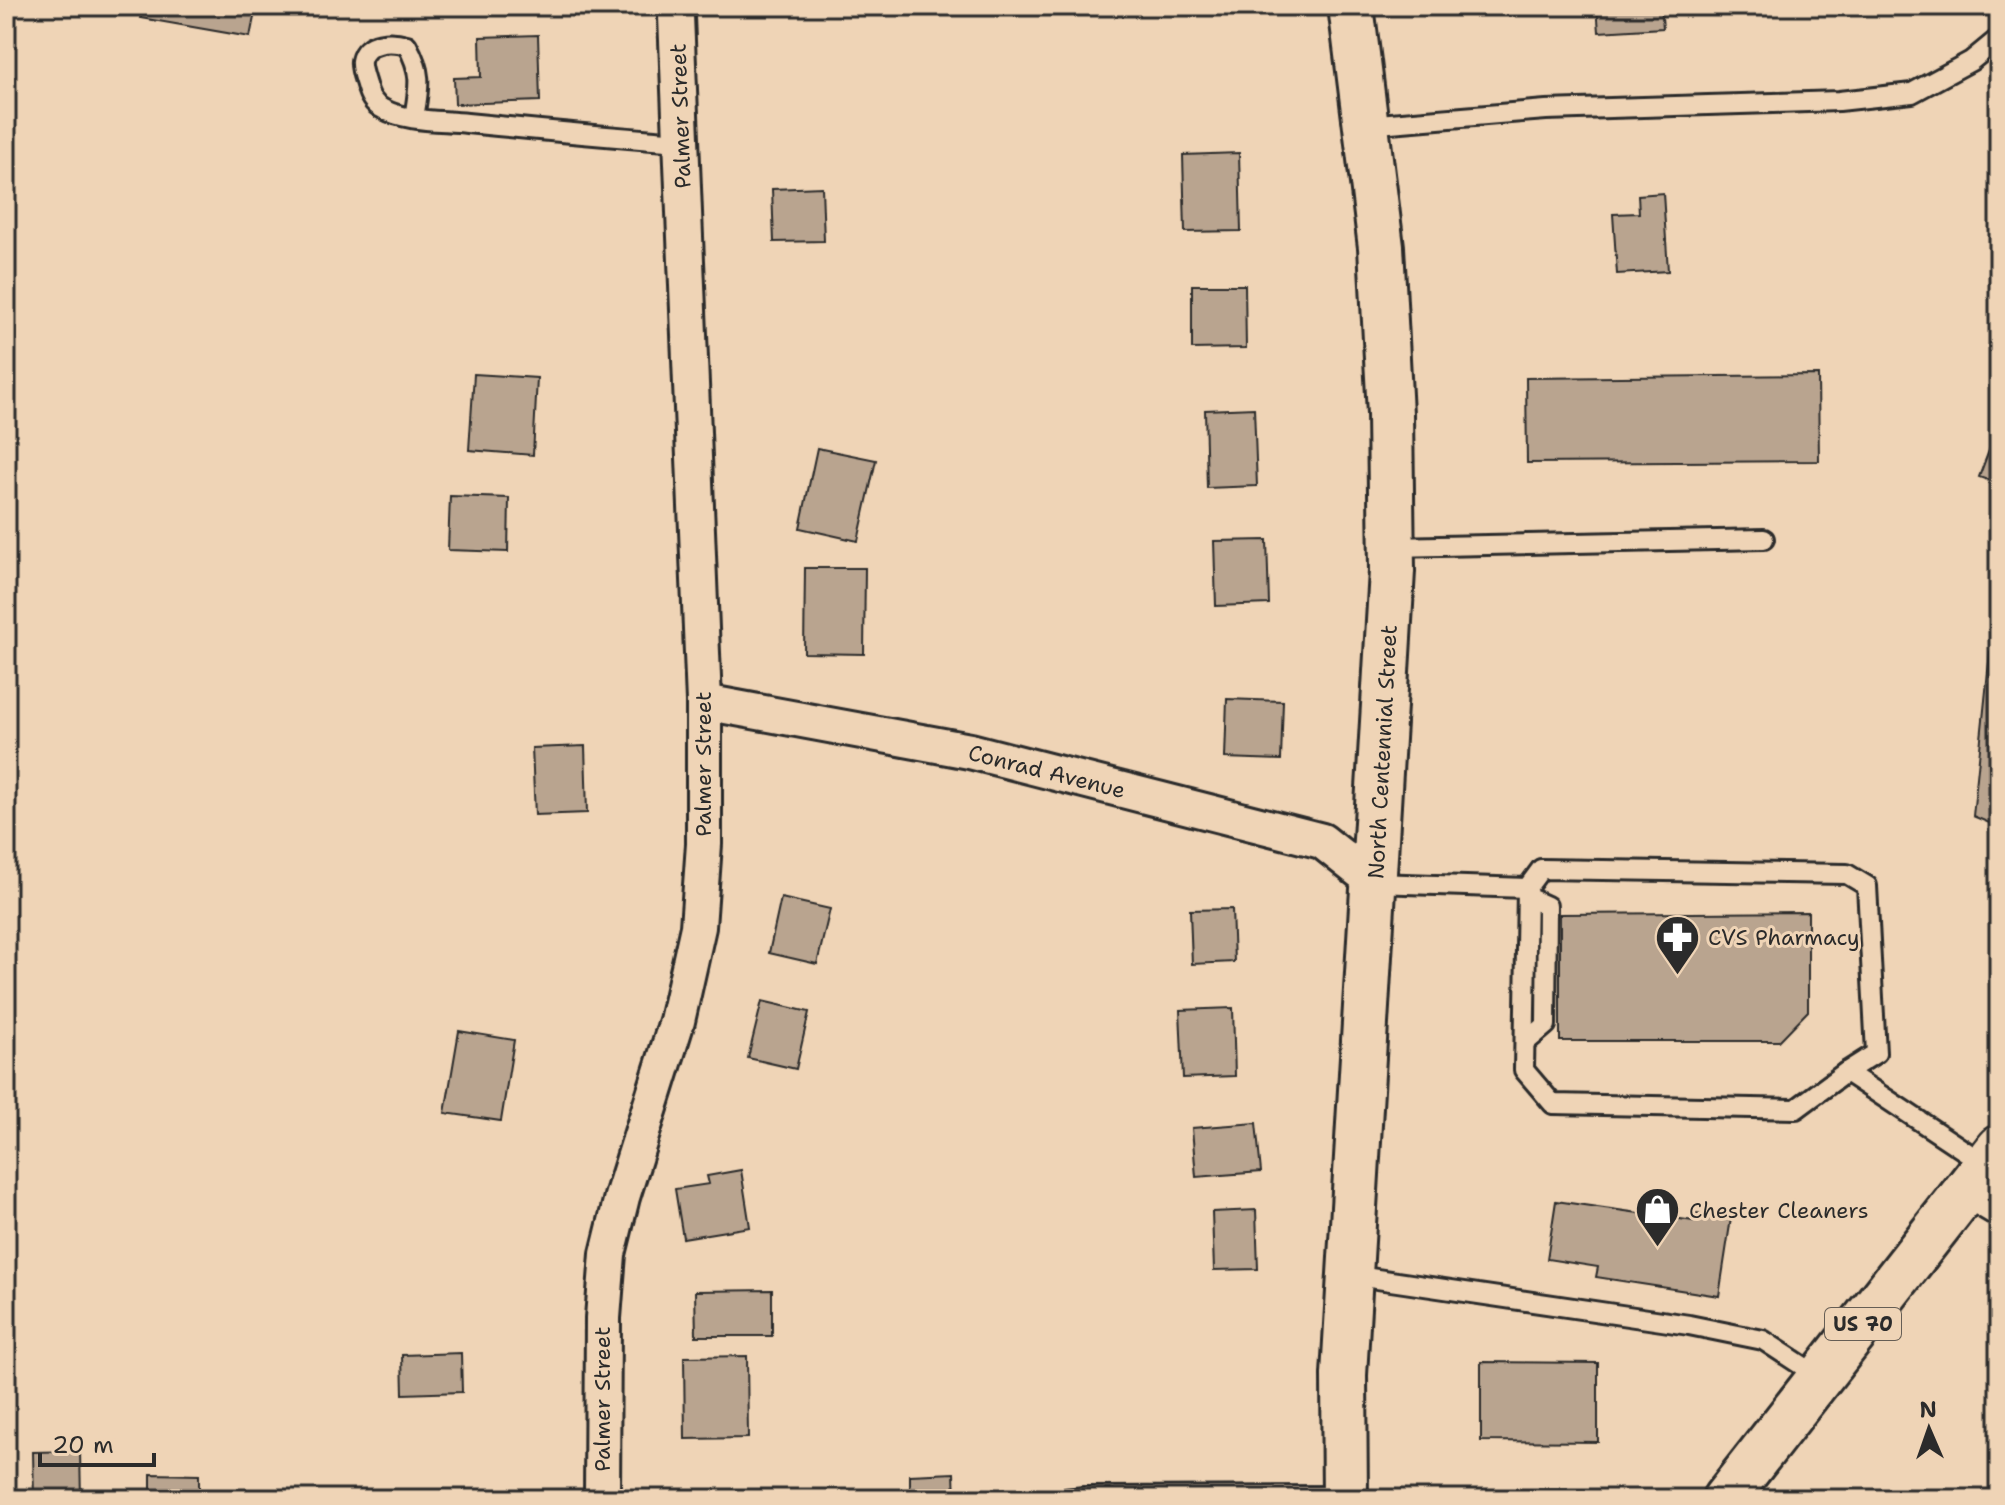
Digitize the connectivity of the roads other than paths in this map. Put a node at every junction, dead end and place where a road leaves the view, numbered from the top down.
1 (1351, 6) edge
2 (676, 16) dead end
3 (1999, 38) edge
4 (414, 118) dead end
5 (1366, 125) junction
6 (681, 142) junction
7 (1764, 539) dead end
8 (1392, 547) junction
9 (704, 702) junction
10 (1375, 883) junction
11 (1527, 892) junction
12 (1846, 1072) junction
13 (1982, 1170) edge
14 (1999, 1218) edge
15 (1350, 1275) junction
16 (1821, 1378) junction
17 (1345, 1497) edge
18 (602, 1499) edge
19 (1065, 1499) edge
20 (1725, 1499) edge

1 - 5 street, North Centennial Street
2 - 6 street, Palmer Street
3 - 5 lane
4 - 6 lane
5 - 8 street, North Centennial Street
6 - 9 street, Palmer Street
7 - 8 lane
8 - 10 street, North Centennial Street
9 - 10 street, Conrad Avenue
9 - 18 street, Palmer Street
10 - 11 lane
10 - 15 street, North Centennial Street
11 - 12 lane
11 - 12 lane
12 - 13 lane
13 - 14 lane
13 - 16 street, US 70
15 - 16 lane
15 - 17 street, North Centennial Street
16 - 20 street, US 70
17 - 19 lane

